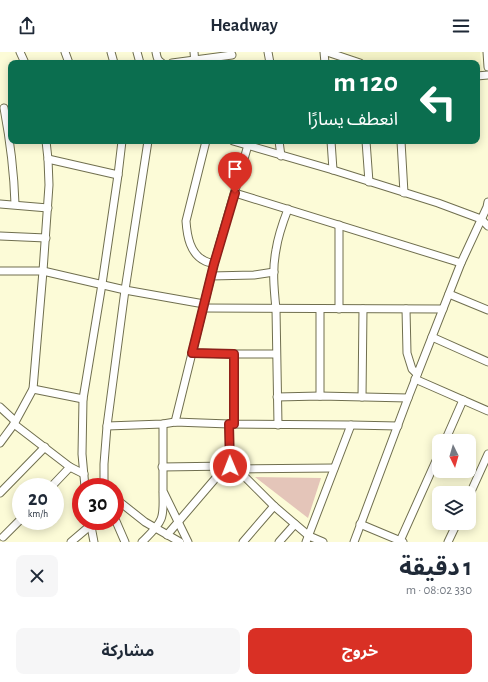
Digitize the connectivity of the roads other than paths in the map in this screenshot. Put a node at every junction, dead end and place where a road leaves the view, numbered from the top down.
1 (326, 52) edge
2 (487, 52) edge
3 (232, 53) edge
4 (203, 60) edge
5 (351, 60) edge
6 (488, 67) edge
7 (5, 108) edge
8 (8, 129) edge
9 (10, 144) edge
10 (46, 144) edge
11 (122, 144) edge
12 (148, 144) edge
13 (205, 144) edge
14 (244, 144) edge
15 (279, 144) edge
16 (331, 144) edge
17 (366, 144) edge
18 (401, 144) edge
19 (281, 156) junction
20 (48, 159) junction
21 (333, 170) junction
22 (118, 175) junction
23 (369, 182) junction
24 (235, 193) junction
25 (404, 193) junction
26 (488, 202) edge
27 (0, 204) edge
28 (15, 204) junction
29 (48, 208) junction
30 (288, 209) junction
31 (481, 219) junction
32 (339, 225) junction
33 (488, 226) edge
34 (0, 236) edge
35 (46, 238) junction
36 (461, 263) junction
37 (214, 264) junction
38 (0, 271) edge
39 (43, 271) junction
40 (274, 272) junction
41 (211, 276) junction
42 (102, 284) junction
43 (124, 290) junction
44 (449, 294) junction
45 (204, 306) junction
46 (276, 309) junction
47 (320, 309) junction
48 (339, 309) junction
49 (363, 309) junction
50 (406, 309) junction
51 (443, 309) junction
52 (488, 310) edge
53 (432, 337) junction
54 (192, 353) junction
55 (234, 354) junction
56 (276, 354) junction
57 (488, 362) edge
58 (416, 377) junction
59 (33, 389) junction
60 (320, 396) junction
61 (277, 397) junction
62 (362, 397) junction
63 (408, 398) junction
64 (82, 399) junction
65 (463, 400) junction
66 (0, 407) edge
67 (488, 411) edge
68 (175, 422) junction
69 (15, 423) junction
70 (163, 424) junction
71 (231, 424) junction
72 (278, 424) junction
73 (351, 425) junction
74 (107, 426) junction
75 (398, 426) junction
76 (448, 434) edge
77 (0, 442) edge
78 (45, 447) junction
79 (488, 454) edge
80 (70, 466) junction
81 (162, 467) junction
82 (231, 467) junction
83 (334, 468) junction
84 (432, 470) edge
85 (84, 474) junction
86 (59, 478) edge
87 (84, 478) edge
88 (104, 478) edge
89 (474, 486) edge
90 (163, 490) junction
91 (0, 493) edge
92 (124, 505) edge
93 (274, 506) junction
94 (179, 522) junction
95 (295, 524) junction
96 (360, 524) junction
97 (155, 528) junction
98 (12, 529) edge
99 (83, 530) edge
100 (92, 530) edge
101 (120, 530) edge
102 (454, 530) edge
103 (167, 535) junction
104 (4, 538) edge
105 (307, 539) edge
106 (402, 541) edge
107 (70, 542) edge
108 (94, 542) edge
109 (125, 542) edge
110 (142, 542) edge
111 (180, 542) edge
112 (188, 542) edge
113 (243, 542) edge
114 (279, 542) edge
115 (323, 542) edge
116 (354, 542) edge
117 (448, 542) edge

1 - 5 street
2 - 6 street
3 - 4 street
7 - 8 street
9 - 28 street
10 - 20 street
11 - 22 street
12 - 43 street
13 - 37 street
14 - 19 street
14 - 24 street
15 - 19 street
16 - 21 street
17 - 23 street
18 - 25 street
19 - 21 street
20 - 22 street
20 - 29 street
21 - 23 street
22 - 42 street
23 - 25 street
24 - 30 street
24 - 37 street
25 - 31 street
26 - 31 street
27 - 28 street
28 - 29 street
29 - 35 street
30 - 32 street
30 - 40 street
31 - 33 street
31 - 36 street
32 - 36 street
32 - 48 street
34 - 35 street
35 - 39 street
36 - 44 street
37 - 41 street
38 - 39 street
39 - 42 street
39 - 59 street
40 - 41 street
40 - 46 street
41 - 45 street
42 - 43 street
42 - 64 street
43 - 45 street
43 - 74 street
44 - 51 street
44 - 52 street
45 - 46 street
45 - 54 street
46 - 47 street
46 - 56 street
47 - 48 street
47 - 60 street
48 - 49 street
49 - 50 street
49 - 62 street
50 - 51 street
50 - 58 street
51 - 53 street
53 - 57 street
53 - 58 street
54 - 55 street
54 - 68 street
55 - 56 street
55 - 71 street
56 - 61 street
58 - 63 street
58 - 65 street
59 - 64 street
59 - 69 street
60 - 61 street
60 - 62 street
61 - 72 street
62 - 63 street
63 - 75 street
64 - 85 street
65 - 67 street
65 - 76 street
66 - 69 street
68 - 70 street
68 - 71 street
69 - 77 street
69 - 78 street
70 - 74 street
70 - 81 street
71 - 72 street
71 - 82 street
72 - 73 street
73 - 75 street
73 - 83 street
74 - 88 street
75 - 96 street
78 - 80 street
78 - 91 street
79 - 89 street
80 - 85 street
80 - 86 street
81 - 82 street
81 - 90 street
82 - 83 street
82 - 93 street
82 - 94 street
83 - 105 street
84 - 106 street
85 - 87 street
90 - 94 street
90 - 97 street
92 - 97 street
93 - 95 street
93 - 113 street
94 - 103 street
94 - 112 street
95 - 105 street
95 - 114 street
96 - 106 street
96 - 116 street
97 - 103 street
97 - 110 street
98 - 104 street
99 - 107 street
100 - 108 street
101 - 109 street
102 - 117 street
103 - 111 street
105 - 115 street

